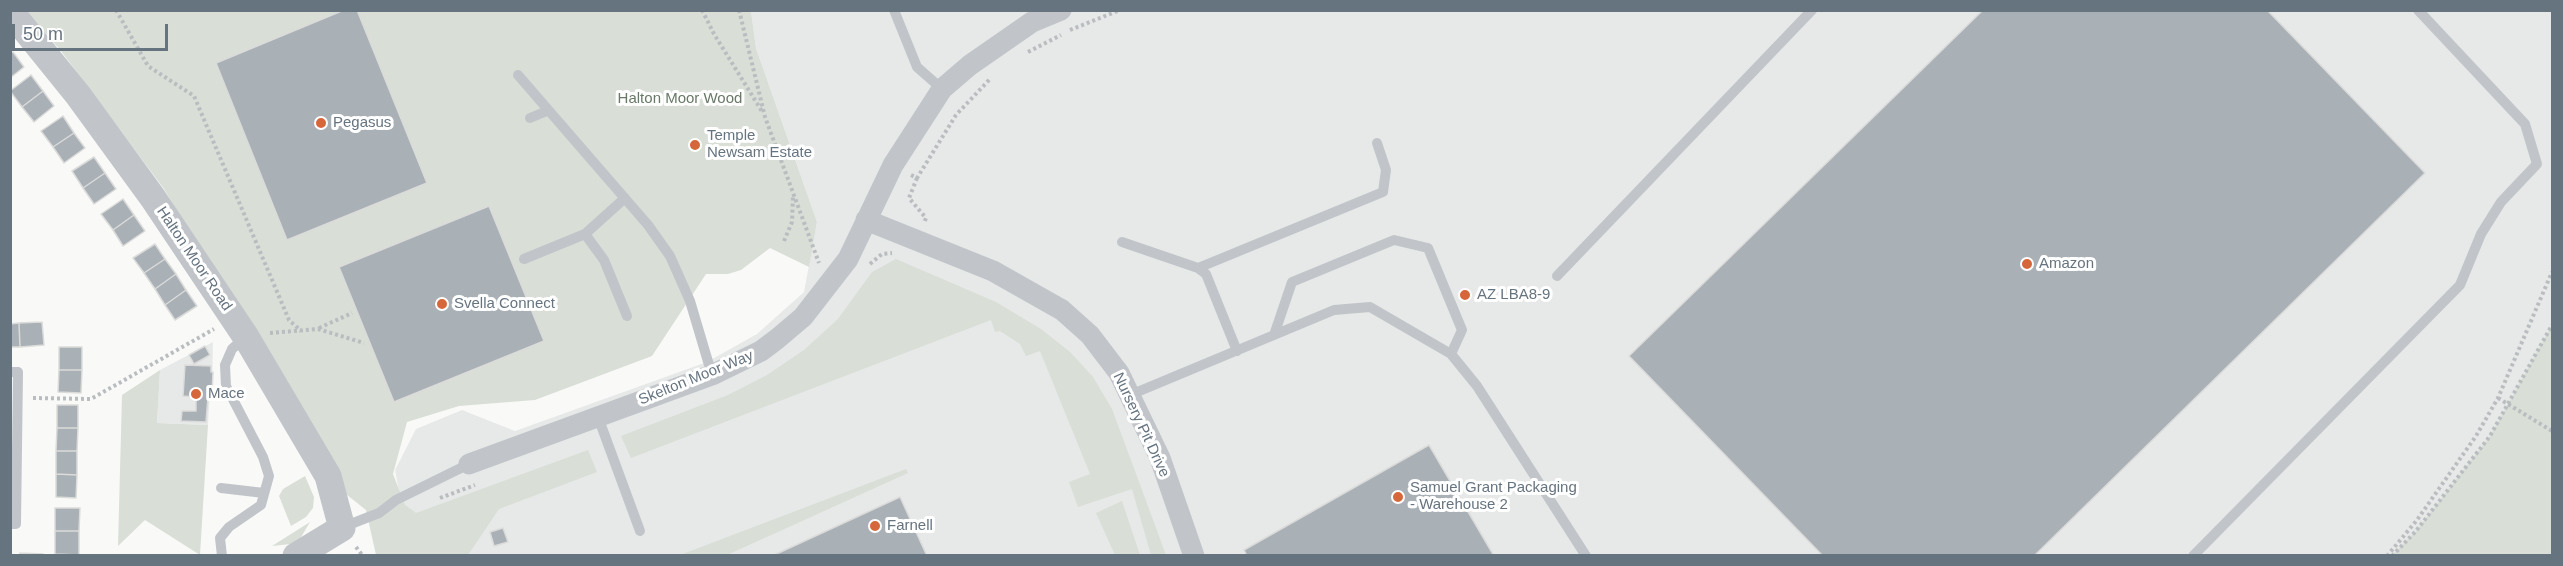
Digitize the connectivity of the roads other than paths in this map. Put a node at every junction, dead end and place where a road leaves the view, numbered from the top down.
1 (894, 10) edge
2 (1061, 10) edge
3 (1812, 10) edge
4 (2418, 10) edge
5 (10, 11) edge
6 (518, 75) dead end
7 (942, 89) junction
8 (547, 111) junction
9 (530, 118) dead end
10 (1377, 143) dead end
11 (625, 198) junction
12 (866, 220) junction
13 (585, 234) junction
14 (1122, 242) dead end
15 (524, 259) dead end
16 (1198, 268) junction
17 (1557, 276) dead end
18 (627, 316) dead end
19 (235, 330) junction
20 (1274, 335) junction
21 (1236, 351) junction
22 (1450, 354) junction
23 (10, 372) edge
24 (712, 375) junction
25 (1130, 395) junction
26 (598, 417) junction
27 (469, 464) joint
28 (221, 489) dead end
29 (264, 493) junction
30 (10, 524) edge
31 (342, 528) junction
32 (640, 531) dead end
33 (222, 555) edge
34 (296, 555) edge
35 (1194, 555) edge
36 (1586, 555) edge
37 (2193, 555) edge

1 - 7 lane
2 - 7 street, Skelton Moor Way
3 - 17 lane
4 - 37 lane
5 - 19 street, Halton Moor Road
6 - 8 lane
7 - 12 street, Skelton Moor Way
8 - 9 lane
8 - 11 lane
10 - 16 lane
11 - 13 lane
11 - 24 lane
12 - 24 street, Skelton Moor Way
12 - 25 street, Nursery Pit Drive
13 - 15 lane
13 - 18 lane
14 - 16 lane
16 - 21 lane
19 - 29 lane
19 - 31 street, Halton Moor Road
20 - 21 lane
20 - 22 lane
20 - 22 lane
21 - 25 lane
22 - 36 lane
23 - 30 lane
24 - 26 street, Skelton Moor Way
25 - 35 street, Nursery Pit Drive
26 - 27 street, Skelton Moor Way
26 - 32 lane
27 - 31 lane, Skelton Moor Way
28 - 29 lane
29 - 33 lane
31 - 34 street

